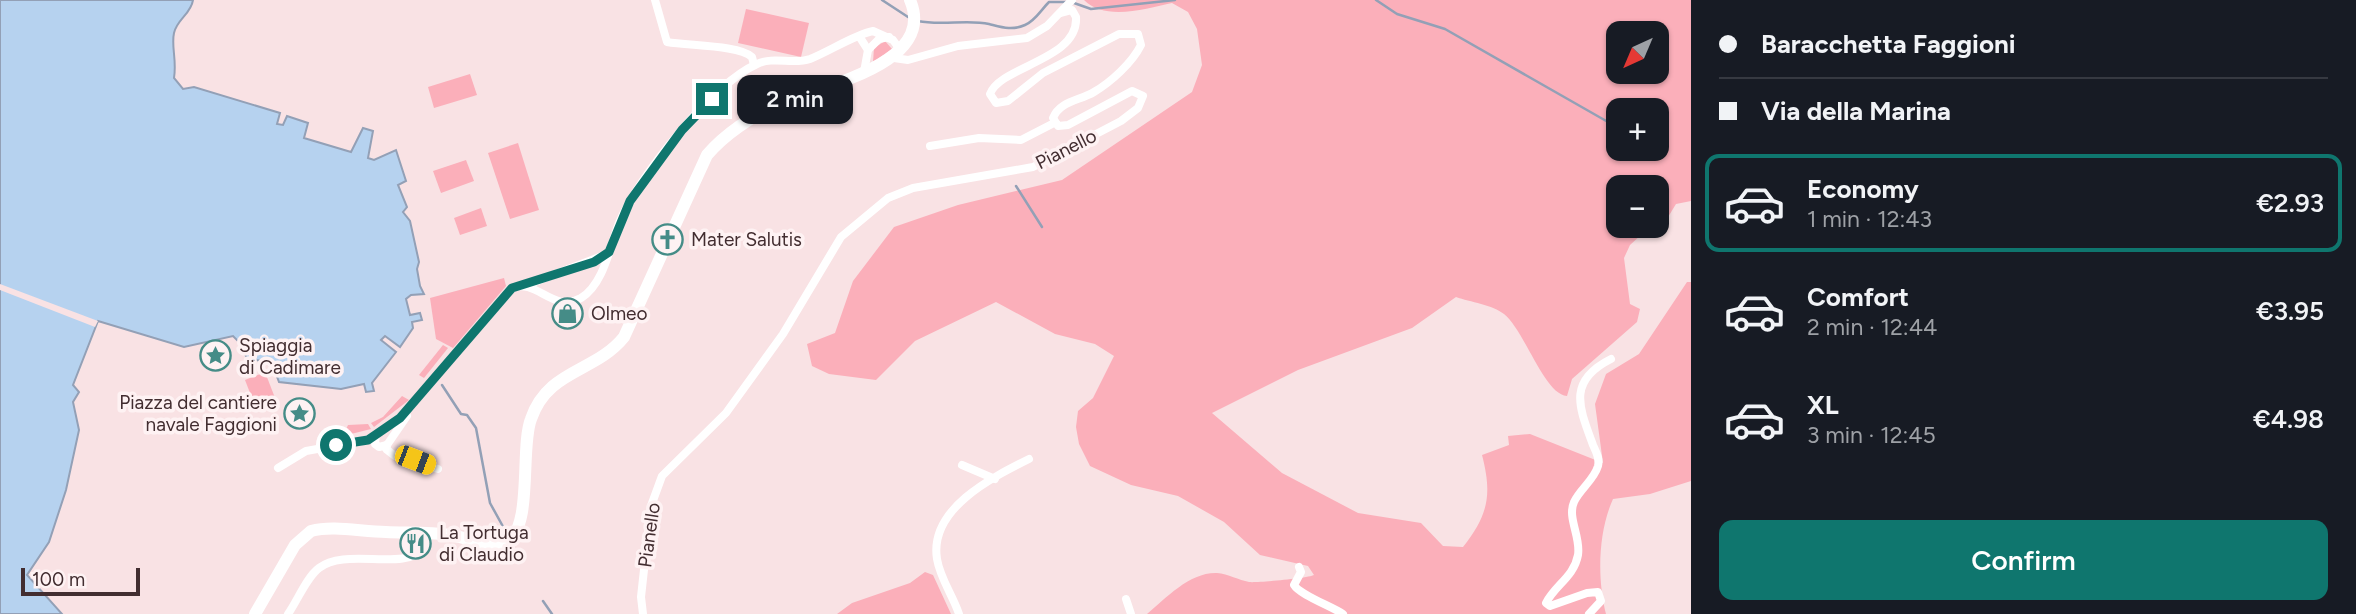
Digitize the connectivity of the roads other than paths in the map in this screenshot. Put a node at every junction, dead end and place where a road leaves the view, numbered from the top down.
1 (655, 0) edge
2 (910, 0) edge
3 (1072, 0) edge
4 (1062, 13) junction
5 (859, 37) junction
6 (889, 37) junction
7 (868, 50) junction
8 (897, 55) junction
9 (754, 65) junction
10 (864, 72) junction
11 (1054, 123) junction
12 (930, 146) dead end
13 (609, 252) junction
14 (527, 285) junction
15 (1611, 359) dead end
16 (413, 406) junction
17 (376, 434) junction
18 (387, 445) junction
19 (1029, 459) dead end
20 (962, 465) dead end
21 (278, 468) dead end
22 (438, 469) dead end
23 (995, 479) junction
24 (429, 533) junction
25 (1299, 567) dead end
26 (1126, 599) dead end
27 (255, 614) edge
28 (288, 614) edge
29 (643, 614) edge
30 (959, 614) edge
31 (1131, 614) edge
32 (1343, 614) edge
33 (1589, 614) edge

1 - 9 street
2 - 8 main road
3 - 4 street
4 - 8 street
4 - 11 street, Pianello
5 - 6 street
5 - 7 street
5 - 9 street
6 - 7 street
6 - 8 street
7 - 10 street
8 - 10 main road
9 - 13 street
10 - 24 main road
11 - 12 street
11 - 29 street, Pianello
13 - 14 street
13 - 14 street
14 - 16 street
15 - 33 street
16 - 17 street
16 - 18 street
17 - 18 street
17 - 21 street
18 - 22 street
19 - 23 street
20 - 23 street
23 - 30 street
24 - 27 main road
24 - 28 street
25 - 32 street
26 - 31 street

